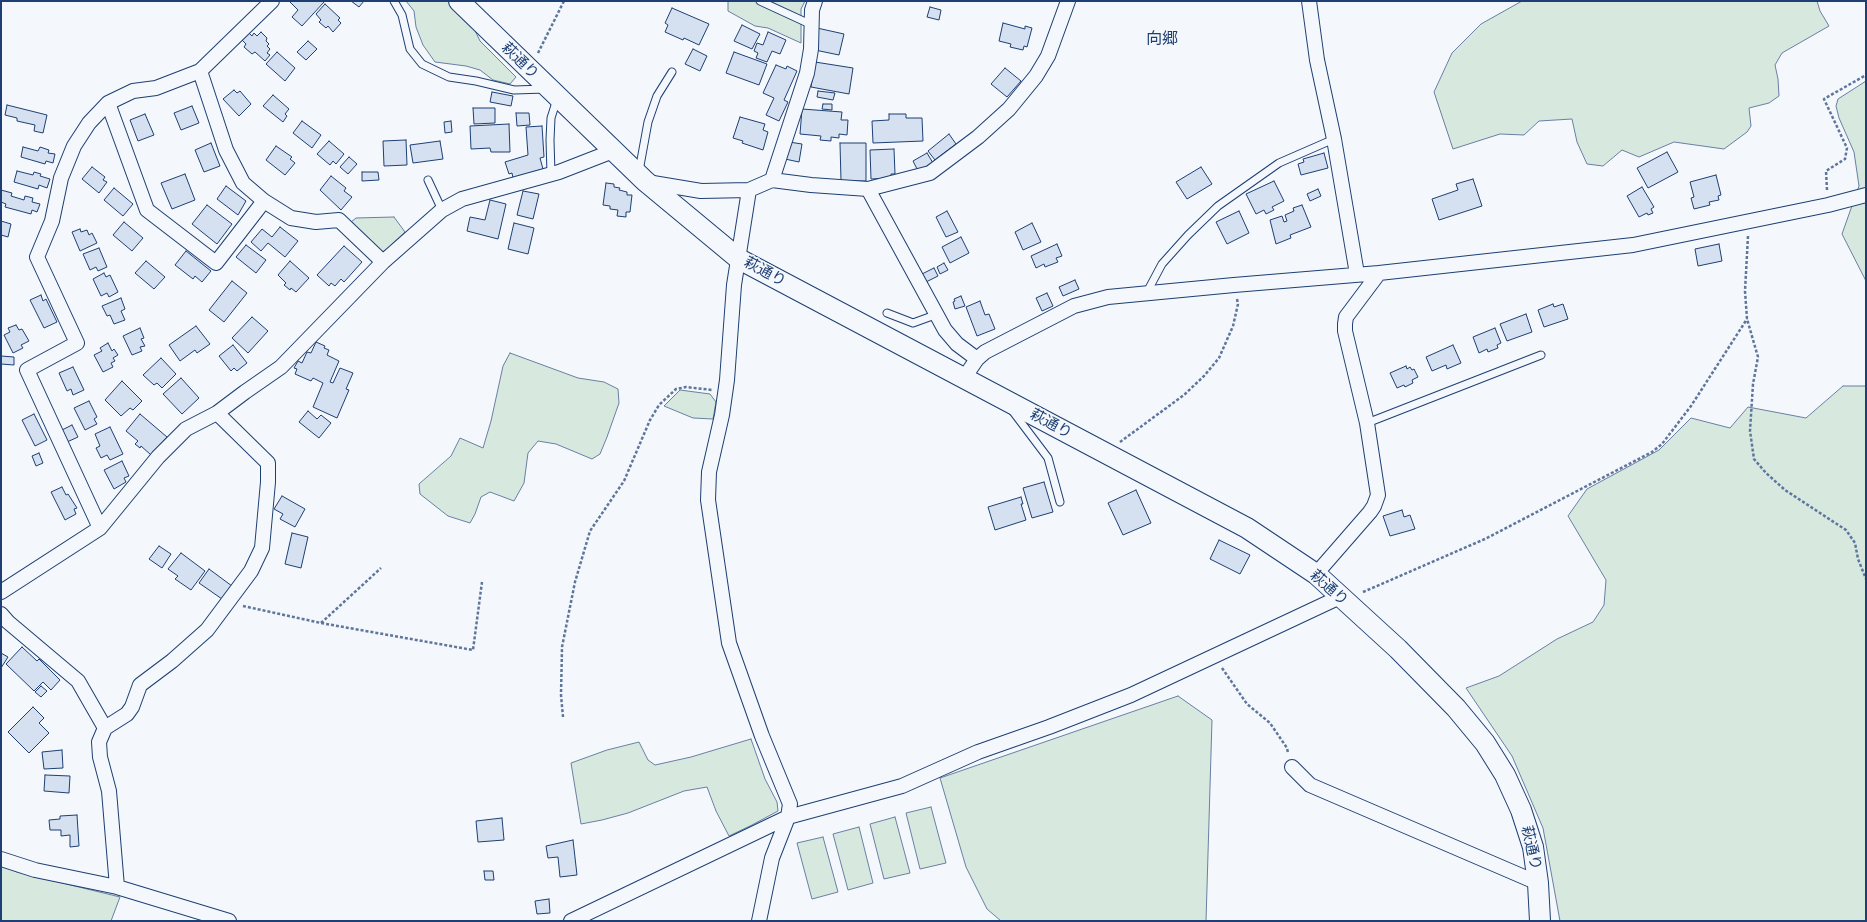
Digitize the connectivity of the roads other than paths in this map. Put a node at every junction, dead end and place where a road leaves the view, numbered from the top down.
1 (272, 1) edge
2 (394, 1) edge
3 (459, 1) edge
4 (760, 1) edge
5 (815, 1) edge
6 (1068, 1) edge
7 (1309, 1) edge
8 (812, 25) junction
9 (200, 71) junction
10 (672, 72) dead end
11 (553, 93) junction
12 (108, 103) junction
13 (1334, 139) junction
14 (613, 151) junction
15 (551, 174) junction
16 (642, 178) junction
17 (428, 180) dead end
18 (772, 180) junction
19 (868, 189) junction
20 (749, 190) junction
21 (1866, 195) edge
22 (264, 201) junction
23 (442, 210) junction
24 (739, 259) junction
25 (383, 262) junction
26 (1379, 273) junction
27 (1357, 274) junction
28 (1146, 294) junction
29 (887, 313) dead end
30 (936, 315) junction
31 (1541, 355) dead end
32 (977, 359) junction
33 (964, 378) junction
34 (1006, 400) junction
35 (217, 413) junction
36 (1367, 423) junction
37 (1060, 502) dead end
38 (100, 528) junction
39 (1316, 574) junction
40 (1, 592) edge
41 (1342, 599) junction
42 (1, 614) edge
43 (105, 728) junction
44 (1292, 767) road end
45 (788, 817) junction
46 (1, 859) edge
47 (1538, 883) junction
48 (118, 887) junction
49 (229, 921) edge
50 (571, 921) edge
51 (759, 921) edge
52 (1540, 921) edge

1 - 9 street
2 - 11 lane
3 - 11 street, 萩通り
4 - 8 lane
5 - 8 street
6 - 19 street
7 - 13 street
8 - 18 street
9 - 12 street
9 - 22 street
10 - 16 lane
11 - 14 street, 萩通り
11 - 15 lane
12 - 22 street
12 - 38 street
13 - 27 street
13 - 28 lane
14 - 15 street
14 - 16 street, 萩通り
15 - 23 street
16 - 20 street
16 - 24 street, 萩通り
17 - 23 lane
18 - 19 street
18 - 20 street
19 - 30 street
20 - 24 street
21 - 26 street
22 - 25 street
23 - 25 street
24 - 33 street, 萩通り
24 - 45 street
25 - 35 street
26 - 27 street
26 - 36 street
27 - 28 street
28 - 32 street
29 - 30 lane
30 - 32 street
31 - 36 lane
32 - 33 street
33 - 34 street, 萩通り
34 - 37 lane
34 - 39 street, 萩通り
35 - 38 street
35 - 43 street
36 - 39 street
38 - 40 street
39 - 41 street, 萩通り
41 - 45 street
41 - 47 street, 萩通り
42 - 43 street
43 - 48 street
44 - 47 street
45 - 50 street
45 - 51 street
46 - 48 street
47 - 52 street, 萩通り
48 - 49 street

